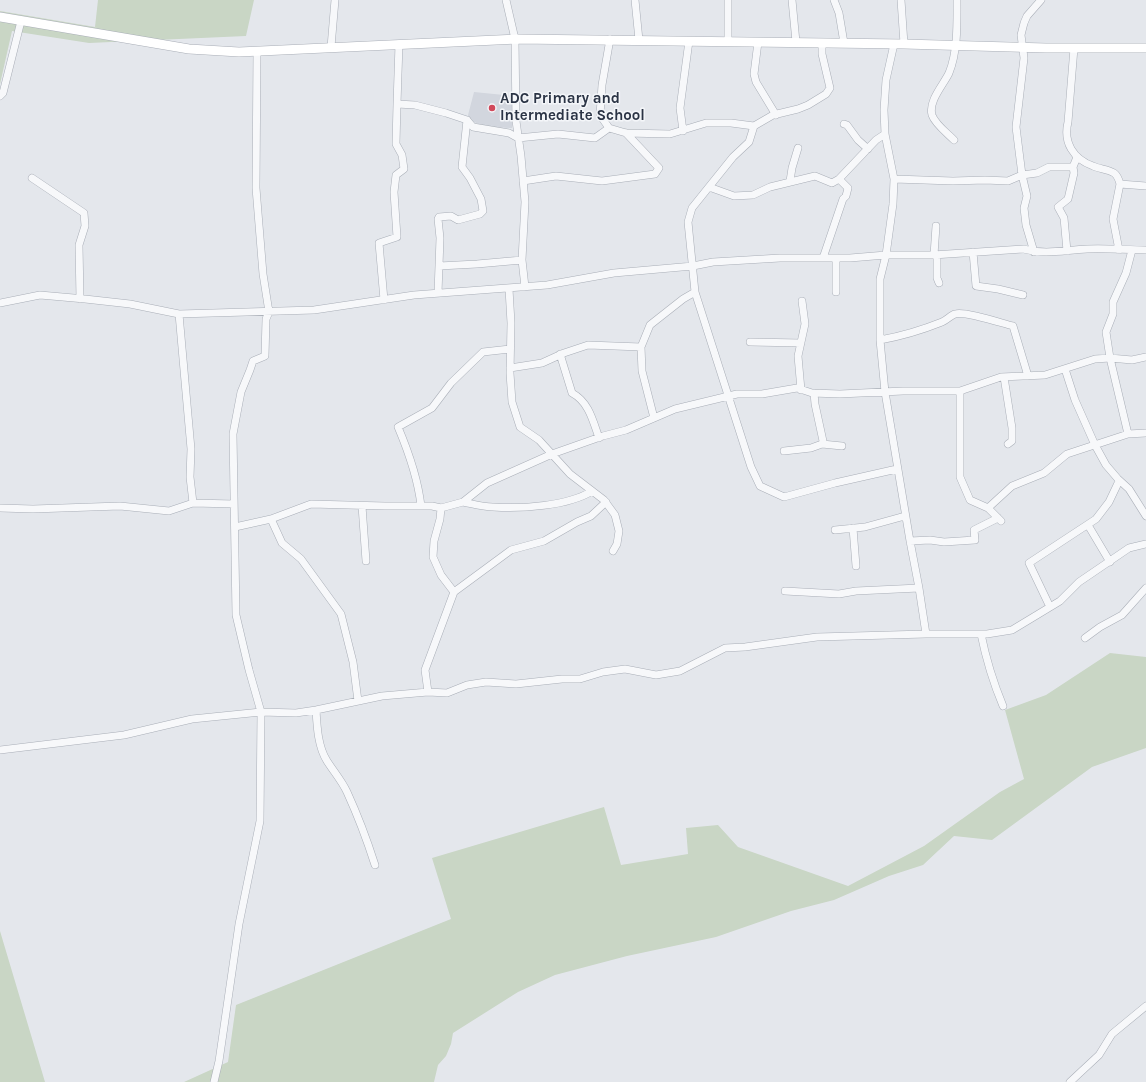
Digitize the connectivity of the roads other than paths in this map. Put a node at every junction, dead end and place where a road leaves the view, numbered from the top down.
1 (335, 0) edge
2 (506, 0) edge
3 (635, 0) edge
4 (728, 0) edge
5 (792, 0) edge
6 (834, 0) edge
7 (901, 0) edge
8 (958, 0) edge
9 (1041, 0) edge
10 (0, 18) edge
11 (21, 21) junction
12 (515, 39) junction
13 (610, 39) junction
14 (638, 40) junction
15 (689, 41) junction
16 (728, 41) junction
17 (758, 42) junction
18 (796, 42) junction
19 (822, 43) junction
20 (844, 43) junction
21 (399, 44) junction
22 (894, 44) junction
23 (904, 44) junction
24 (956, 45) junction
25 (331, 47) junction
26 (1023, 47) junction
27 (1074, 48) junction
28 (1146, 48) edge
29 (257, 51) junction
30 (0, 96) edge
31 (397, 104) junction
32 (776, 114) junction
33 (467, 120) junction
34 (844, 124) dead end
35 (754, 126) junction
36 (609, 128) junction
37 (683, 131) junction
38 (626, 133) junction
39 (885, 134) junction
40 (518, 138) junction
41 (954, 140) dead end
42 (798, 148) dead end
43 (868, 149) junction
44 (1077, 156) junction
45 (1073, 167) junction
46 (1022, 175) junction
47 (32, 178) dead end
48 (840, 179) junction
49 (894, 179) junction
50 (523, 181) junction
51 (790, 181) junction
52 (1120, 184) junction
53 (1146, 186) edge
54 (709, 187) junction
55 (936, 226) dead end
56 (1119, 250) junction
57 (1132, 250) junction
58 (1146, 250) edge
59 (1067, 251) junction
60 (973, 252) junction
61 (1034, 252) junction
62 (886, 255) junction
63 (936, 255) junction
64 (823, 258) junction
65 (836, 258) junction
66 (522, 260) junction
67 (439, 266) junction
68 (693, 266) junction
69 (938, 283) dead end
70 (525, 287) junction
71 (509, 289) junction
72 (695, 292) junction
73 (836, 292) dead end
74 (438, 293) junction
75 (1023, 295) dead end
76 (80, 298) junction
77 (384, 300) junction
78 (802, 301) dead end
79 (0, 303) edge
80 (269, 312) junction
81 (179, 314) junction
82 (880, 340) junction
83 (750, 342) dead end
84 (801, 343) junction
85 (642, 347) junction
86 (510, 349) junction
87 (560, 354) junction
88 (1146, 357) edge
89 (1110, 358) junction
90 (510, 368) junction
91 (1065, 369) junction
92 (1028, 376) junction
93 (1004, 377) junction
94 (801, 390) junction
95 (960, 390) junction
96 (885, 392) junction
97 (814, 393) junction
98 (727, 396) junction
99 (654, 418) junction
100 (1146, 433) edge
101 (1128, 434) junction
102 (599, 438) junction
103 (822, 444) junction
104 (1008, 444) dead end
105 (1095, 445) junction
106 (842, 446) dead end
107 (784, 451) dead end
108 (552, 454) junction
109 (897, 469) junction
110 (1120, 481) junction
111 (592, 491) junction
112 (463, 502) junction
113 (606, 502) junction
114 (192, 503) junction
115 (234, 504) junction
116 (362, 506) junction
117 (421, 506) junction
118 (0, 508) edge
119 (441, 508) junction
120 (988, 508) junction
121 (905, 516) junction
122 (1146, 516) edge
123 (271, 519) junction
124 (1088, 525) junction
125 (235, 527) junction
126 (853, 528) junction
127 (835, 530) dead end
128 (910, 541) junction
129 (1146, 544) edge
130 (613, 551) dead end
131 (366, 561) dead end
132 (1110, 562) junction
133 (856, 566) dead end
134 (919, 588) junction
135 (1146, 588) edge
136 (784, 590) dead end
137 (454, 592) junction
138 (1050, 607) junction
139 (926, 634) junction
140 (982, 634) junction
141 (1085, 638) dead end
142 (428, 692) junction
143 (358, 701) junction
144 (1003, 706) dead end
145 (316, 710) junction
146 (261, 712) junction
147 (0, 750) edge
148 (375, 865) dead end
149 (1146, 1006) edge
150 (214, 1082) edge
151 (1070, 1082) edge

1 - 25 street
2 - 12 street
3 - 14 street
4 - 16 street
5 - 18 street
6 - 20 street
7 - 23 street
8 - 24 street
9 - 26 street
10 - 11 main road
11 - 29 main road
11 - 30 street
12 - 13 main road
12 - 21 main road
12 - 40 street
13 - 14 main road
13 - 36 street
14 - 15 main road
15 - 16 main road
15 - 37 street
16 - 17 main road
17 - 18 main road
17 - 32 street
18 - 19 main road
19 - 20 main road
19 - 32 street
20 - 22 main road
21 - 25 main road
21 - 31 street
22 - 23 main road
22 - 39 street
23 - 24 main road
24 - 26 main road
24 - 41 street
25 - 29 main road
26 - 27 main road
26 - 46 street
27 - 28 main road
27 - 44 street
29 - 80 street
31 - 33 street
31 - 77 street
32 - 35 street
33 - 40 street
33 - 67 street
34 - 43 street
35 - 37 street
35 - 54 street
36 - 38 street
36 - 40 street
37 - 38 street
38 - 50 street
39 - 43 street
39 - 49 street
40 - 50 street
42 - 51 street
43 - 48 street
44 - 45 street
44 - 52 street
45 - 46 street
45 - 59 street
46 - 49 street
46 - 61 street
47 - 76 street
48 - 51 street
48 - 64 street
49 - 62 street
50 - 66 street
51 - 54 street
52 - 53 street
52 - 56 street
54 - 68 street
55 - 63 street
56 - 57 street
56 - 59 street
57 - 58 street
57 - 89 street
59 - 61 street
60 - 61 street
60 - 63 street
60 - 75 street
62 - 63 street
62 - 65 street
62 - 82 street
63 - 69 street
64 - 65 street
64 - 68 street
65 - 73 street
66 - 67 street
66 - 70 street
67 - 74 street
68 - 70 street
68 - 72 street
70 - 71 street
71 - 74 street
71 - 86 street
72 - 85 street
72 - 98 street
74 - 77 street
76 - 79 street
76 - 81 street
77 - 80 street
78 - 84 street
80 - 81 street
80 - 115 street
81 - 114 street
82 - 92 street
82 - 96 street
83 - 84 street
84 - 94 street
85 - 87 street
85 - 99 street
86 - 90 street
86 - 117 street
87 - 90 street
87 - 102 street
88 - 89 street
89 - 91 street
89 - 101 street
90 - 108 street
91 - 92 street
91 - 105 street
92 - 93 street
93 - 95 street
93 - 104 street
94 - 97 street
94 - 98 street
95 - 96 street
95 - 120 street
96 - 97 street
96 - 109 street
97 - 103 street
98 - 99 street
98 - 109 street
99 - 102 street
100 - 101 street
101 - 105 street
102 - 108 street
103 - 106 street
103 - 107 street
105 - 110 street
105 - 120 street
108 - 111 street
108 - 112 street
109 - 121 street
110 - 122 street
110 - 124 street
111 - 112 street
111 - 113 street
112 - 119 street
113 - 130 street
113 - 137 street
114 - 115 street
114 - 118 street
115 - 125 street
116 - 117 street
116 - 123 street
116 - 131 street
117 - 119 street
119 - 137 street
120 - 128 street
121 - 126 street
121 - 128 street
123 - 125 street
123 - 143 street
124 - 132 street
124 - 138 street
125 - 146 street
126 - 127 street
126 - 133 street
128 - 134 street
129 - 132 street
132 - 138 street
134 - 136 street
134 - 139 street
135 - 141 street
137 - 142 street
138 - 140 street
139 - 140 street
139 - 142 street
140 - 144 street
142 - 143 street
143 - 145 street
145 - 146 street
145 - 148 street
146 - 147 street
146 - 150 street
149 - 151 street

